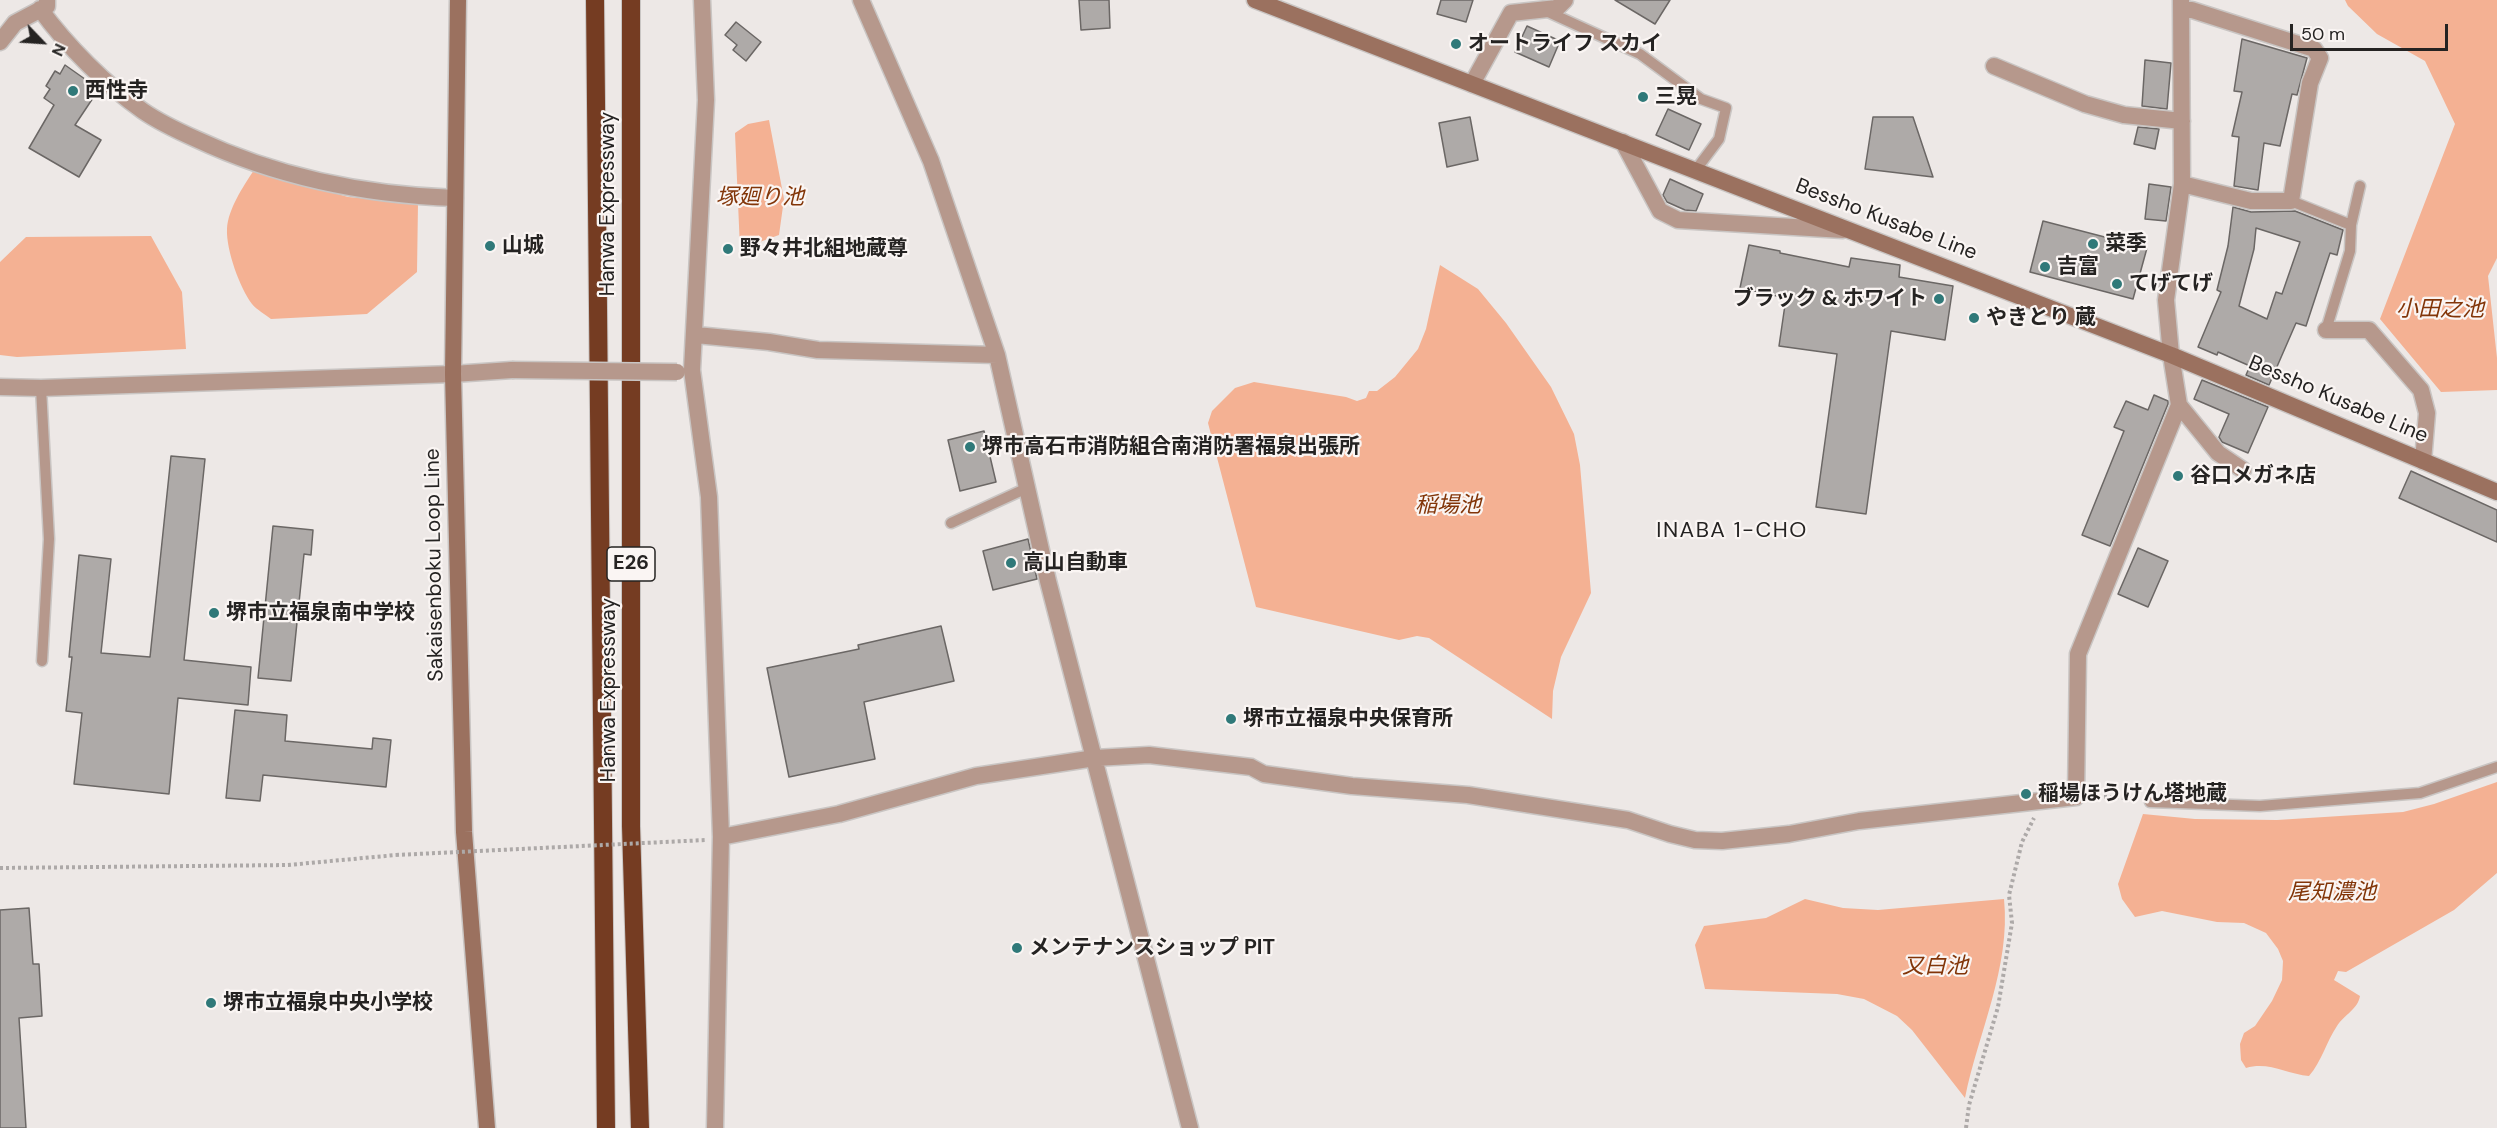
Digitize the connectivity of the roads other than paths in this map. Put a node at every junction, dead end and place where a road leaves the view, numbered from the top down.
1 (458, 0) edge
2 (595, 0) edge
3 (631, 0) edge
4 (702, 0) edge
5 (861, 0) edge
6 (1255, 0) edge
7 (1565, 0) edge
8 (44, 5) edge
9 (2181, 5) edge
10 (1507, 7) edge
11 (1543, 10) junction
12 (0, 42) edge
13 (1994, 66) dead end
14 (1472, 84) junction
15 (2182, 121) junction
16 (1623, 142) junction
17 (1695, 171) junction
18 (2182, 184) junction
19 (2360, 186) dead end
20 (455, 198) junction
21 (2291, 201) junction
22 (2351, 225) junction
23 (1850, 230) junction
24 (2326, 330) joint
25 (696, 335) junction
26 (997, 355) junction
27 (2172, 355) junction
28 (685, 371) junction
29 (453, 374) junction
30 (0, 387) edge
31 (40, 388) junction
32 (2179, 405) junction
33 (2423, 461) junction
34 (2243, 470) dead end
35 (1027, 488) junction
36 (2497, 492) edge
37 (951, 522) dead end
38 (42, 662) dead end
39 (1095, 758) junction
40 (2497, 767) edge
41 (2150, 802) road end
42 (714, 839) junction
43 (487, 1128) edge
44 (606, 1128) edge
45 (640, 1128) edge
46 (715, 1128) edge
47 (1190, 1128) edge

1 - 20 main road, Sakaisenboku Loop Line
2 - 44 highway, Hanwa Expressway / E26
3 - 45 highway, Hanwa Expressway / E26
4 - 25 street
5 - 26 street
6 - 14 main road, Bessho Kusabe Line
7 - 11 street
8 - 12 street
8 - 20 street
9 - 15 street
9 - 21 street
10 - 11 street
10 - 14 street
11 - 17 lane
13 - 15 street
14 - 16 main road, Bessho Kusabe Line
15 - 18 street
16 - 17 main road, Bessho Kusabe Line
16 - 23 street
17 - 23 main road, Bessho Kusabe Line
18 - 21 street
18 - 27 street
19 - 22 lane
20 - 29 main road, Sakaisenboku Loop Line
21 - 22 lane
22 - 24 lane
23 - 27 main road, Bessho Kusabe Line
24 - 33 street
25 - 26 street
25 - 28 street
26 - 35 street
27 - 32 street
27 - 33 main road, Bessho Kusabe Line
28 - 29 street, bridge
28 - 42 street
29 - 31 street
29 - 43 main road, Sakaisenboku Loop Line
30 - 31 street
31 - 38 lane
32 - 34 street
32 - 39 street
33 - 36 main road, Bessho Kusabe Line
35 - 37 lane
35 - 39 street
39 - 42 street
39 - 47 street
40 - 41 lane
42 - 46 street

